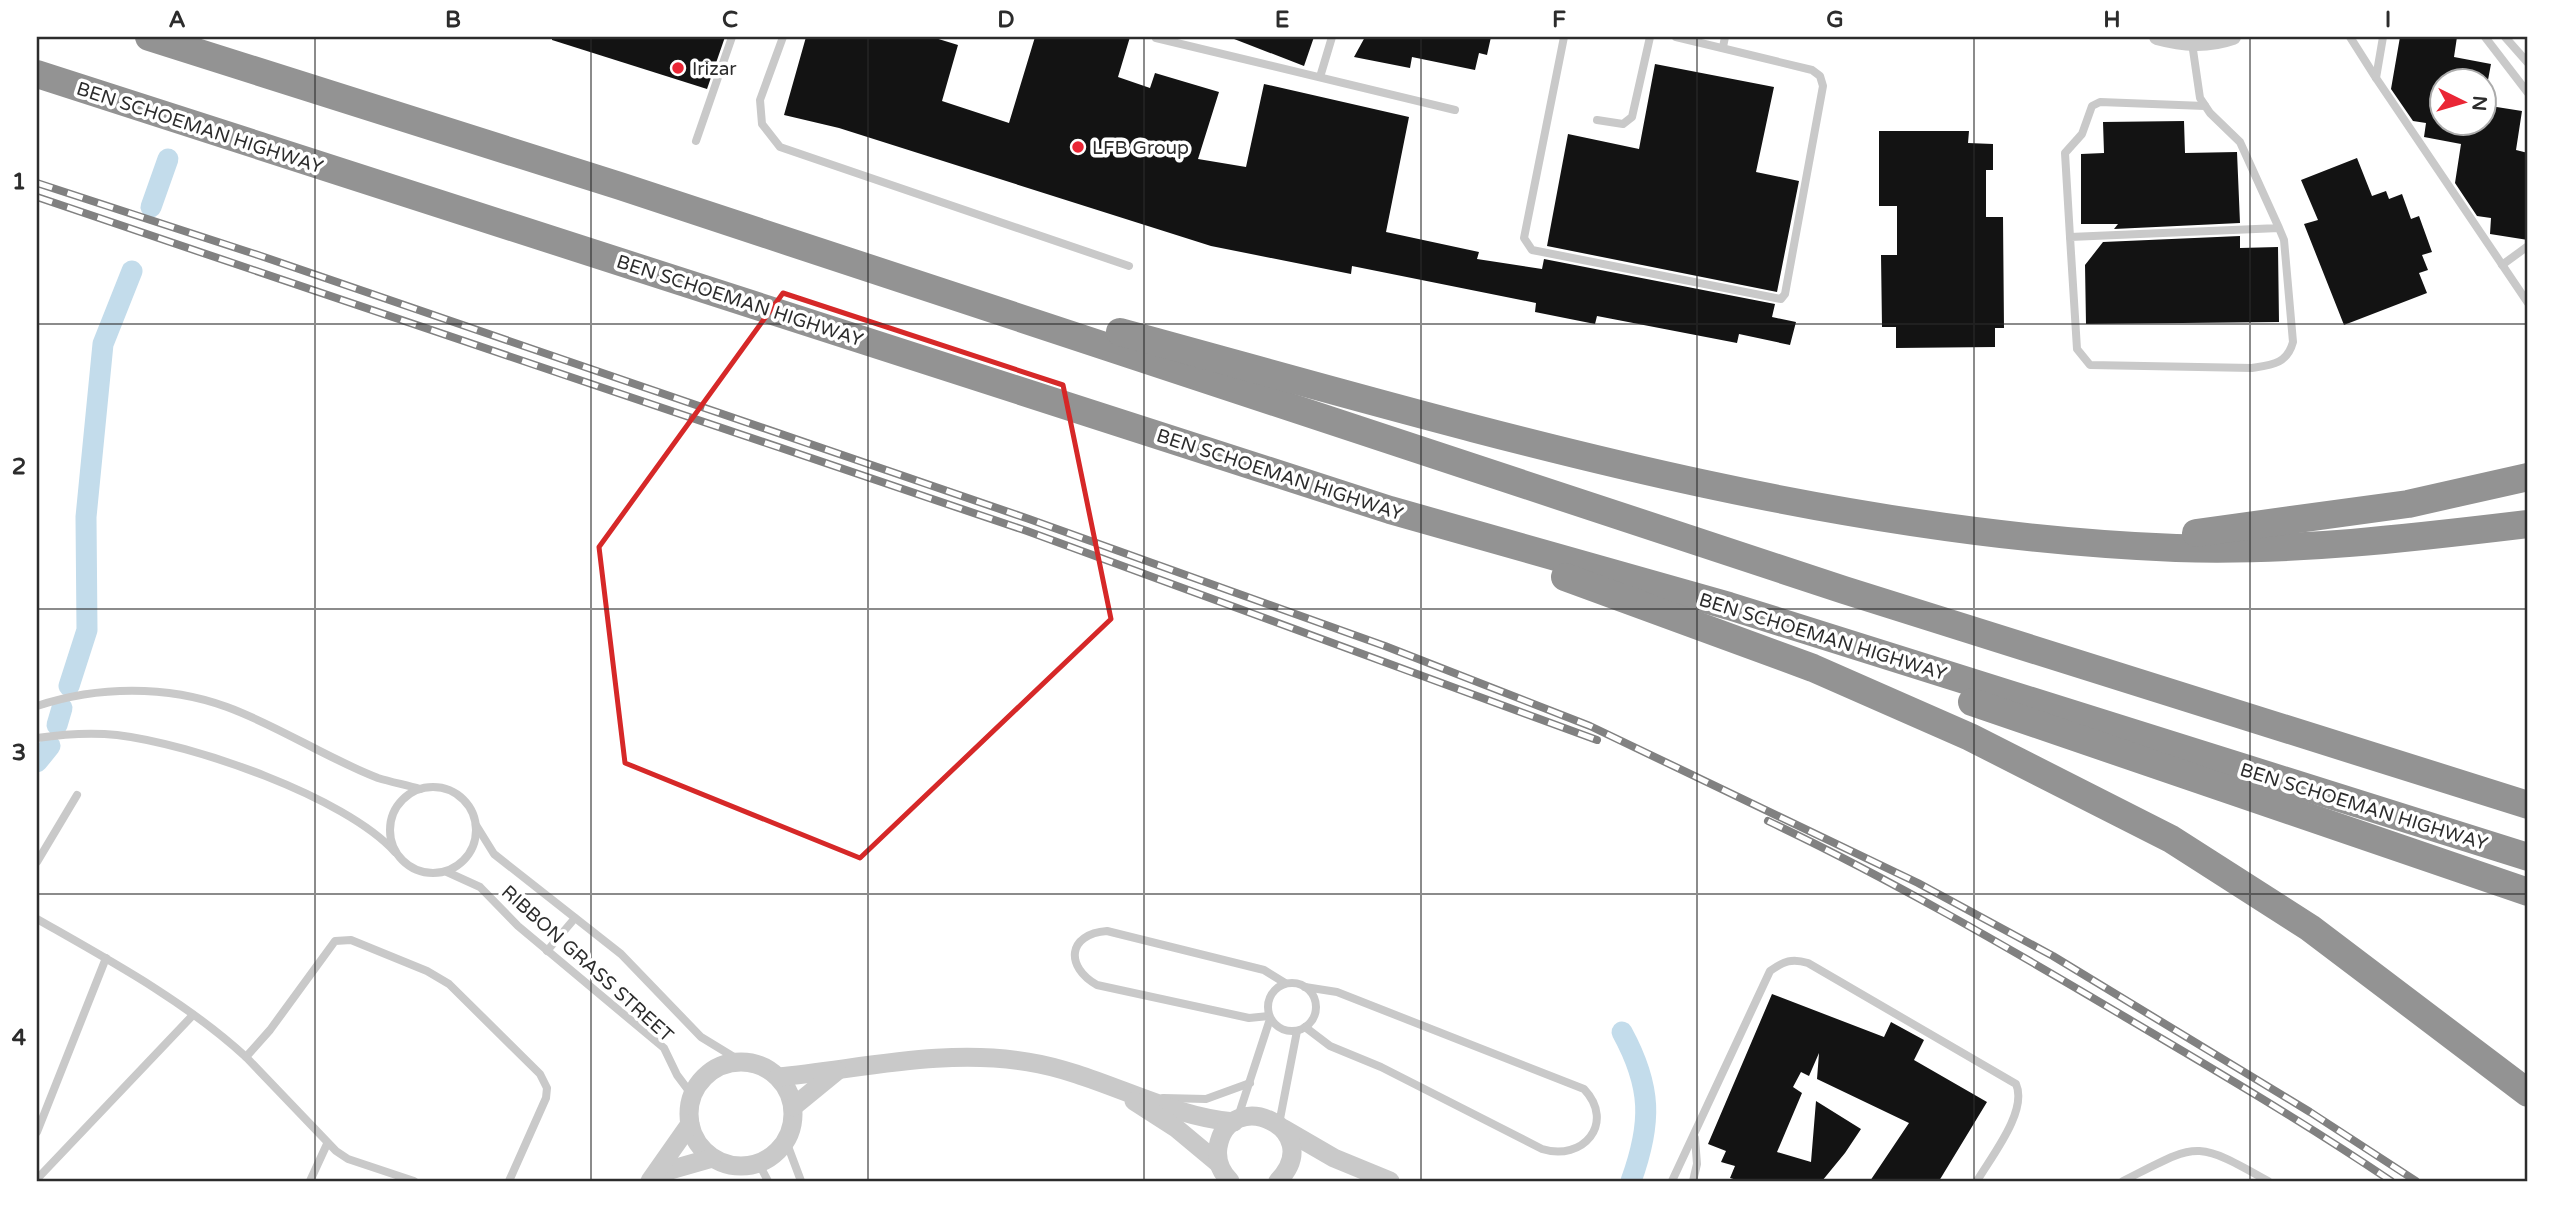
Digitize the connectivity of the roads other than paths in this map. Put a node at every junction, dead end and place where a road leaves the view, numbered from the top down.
1 (149, 37) edge
2 (732, 37) edge
3 (783, 37) edge
4 (1332, 37) edge
5 (1564, 37) edge
6 (1650, 37) edge
7 (1676, 37) edge
8 (1725, 37) edge
9 (2157, 37) edge
10 (2233, 37) edge
11 (2350, 37) edge
12 (2383, 37) edge
13 (2485, 37) edge
14 (2505, 37) edge
15 (1156, 38) edge
16 (2192, 43) junction
17 (1723, 47) junction
18 (2528, 63) edge
19 (37, 74) edge
20 (1321, 77) junction
21 (2376, 78) junction
22 (2528, 93) edge
23 (2205, 106) junction
24 (1455, 110) dead end
25 (1597, 120) dead end
26 (696, 141) dead end
27 (620, 186) junction
28 (2278, 228) junction
29 (2070, 237) junction
30 (2528, 246) edge
31 (2502, 265) junction
32 (1129, 266) dead end
33 (2528, 303) edge
34 (2528, 477) edge
35 (1390, 510) junction
36 (2528, 524) edge
37 (2106, 544) junction
38 (1728, 606) junction
39 (37, 706) edge
40 (37, 738) edge
41 (420, 789) junction
42 (77, 795) dead end
43 (2528, 805) edge
44 (476, 825) junction
45 (395, 852) junction
46 (2528, 857) edge
47 (37, 862) edge
48 (447, 872) junction
49 (2528, 892) edge
50 (575, 918) junction
51 (37, 919) edge
52 (547, 951) junction
53 (106, 958) junction
54 (1285, 984) junction
55 (1305, 987) junction
56 (193, 1015) junction
57 (1270, 1017) junction
58 (1301, 1029) junction
59 (246, 1057) junction
60 (742, 1062) junction
61 (837, 1071) junction
62 (778, 1077) junction
63 (1250, 1083) junction
64 (1112, 1088) junction
65 (2528, 1093) edge
66 (692, 1095) junction
67 (1143, 1096) junction
68 (793, 1107) junction
69 (1235, 1121) junction
70 (690, 1124) junction
71 (1281, 1127) junction
72 (37, 1132) edge
73 (1695, 1135) junction
74 (786, 1142) junction
75 (327, 1144) junction
76 (712, 1158) junction
77 (759, 1164) junction
78 (1224, 1175) edge
79 (653, 1178) edge
80 (37, 1179) edge
81 (310, 1181) edge
82 (414, 1181) edge
83 (509, 1181) edge
84 (768, 1181) edge
85 (802, 1181) edge
86 (1278, 1181) edge
87 (1390, 1181) edge
88 (1672, 1181) edge
89 (1693, 1181) edge
90 (1977, 1181) edge
91 (2123, 1181) edge
92 (2268, 1181) edge

1 - 27 highway
2 - 26 lane
3 - 32 lane
4 - 20 lane
5 - 17 lane
6 - 25 lane
7 - 17 lane
8 - 17 lane
9 - 16 street
10 - 16 street
11 - 21 lane
12 - 21 lane
13 - 22 lane
14 - 18 lane
15 - 20 lane
16 - 23 lane
19 - 35 highway, BEN SCHOEMAN HIGHWAY
20 - 24 lane
21 - 31 lane
23 - 28 lane
23 - 29 lane
27 - 37 highway
27 - 43 highway
28 - 29 lane
28 - 29 lane
30 - 31 lane
31 - 33 lane
34 - 37 highway
35 - 38 highway, BEN SCHOEMAN HIGHWAY
35 - 65 highway
36 - 37 highway
38 - 46 highway, BEN SCHOEMAN HIGHWAY
38 - 49 highway
39 - 41 lane, RIBBON GRASS STREET
40 - 45 lane, RIBBON GRASS STREET
41 - 44 lane, RIBBON GRASS STREET
41 - 45 lane
42 - 47 lane
44 - 48 lane
44 - 50 lane, RIBBON GRASS STREET
45 - 48 lane, RIBBON GRASS STREET
48 - 52 lane, RIBBON GRASS STREET
50 - 52 lane
50 - 60 lane, RIBBON GRASS STREET
51 - 53 lane
52 - 66 lane, RIBBON GRASS STREET
53 - 56 lane
53 - 72 lane
54 - 55 lane
54 - 57 lane
54 - 57 lane
55 - 58 lane
55 - 58 lane
56 - 59 lane
56 - 80 lane
57 - 58 lane
57 - 63 lane
58 - 71 lane
59 - 75 lane
59 - 83 lane
60 - 62 street
60 - 66 street
61 - 62 street
61 - 64 street
61 - 68 street
62 - 68 street
63 - 67 lane
63 - 69 lane
64 - 67 street
64 - 78 street
66 - 70 street
67 - 69 street
68 - 74 street
69 - 71 street
69 - 78 street
70 - 76 street
70 - 79 street
71 - 86 street
71 - 87 street
73 - 88 lane
73 - 89 lane
73 - 90 lane
74 - 77 street
74 - 85 lane
75 - 81 lane
75 - 82 lane
76 - 77 street
76 - 79 street
77 - 84 lane
91 - 92 lane

